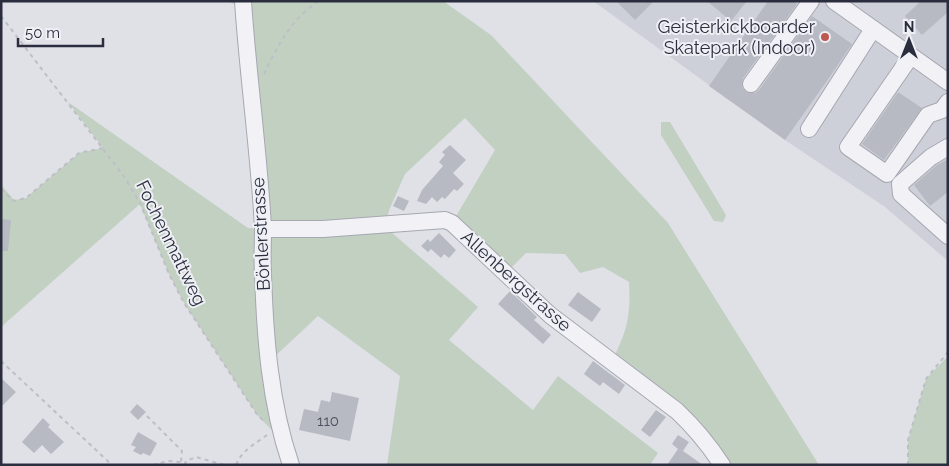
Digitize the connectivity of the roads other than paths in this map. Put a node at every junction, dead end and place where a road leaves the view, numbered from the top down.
1 (243, 1) edge
2 (811, 1) edge
3 (834, 1) edge
4 (873, 29) junction
5 (911, 56) junction
6 (948, 82) edge
7 (751, 84) dead end
8 (948, 102) edge
9 (809, 129) dead end
10 (948, 148) edge
11 (263, 229) junction
12 (948, 236) edge
13 (290, 465) edge
14 (722, 465) edge

1 - 11 street, Bönlerstrasse
2 - 7 street
3 - 4 street
4 - 5 street
4 - 9 street
5 - 6 street
5 - 8 street
10 - 12 street
11 - 13 street, Bönlerstrasse
11 - 14 street, Allenbergstrasse

